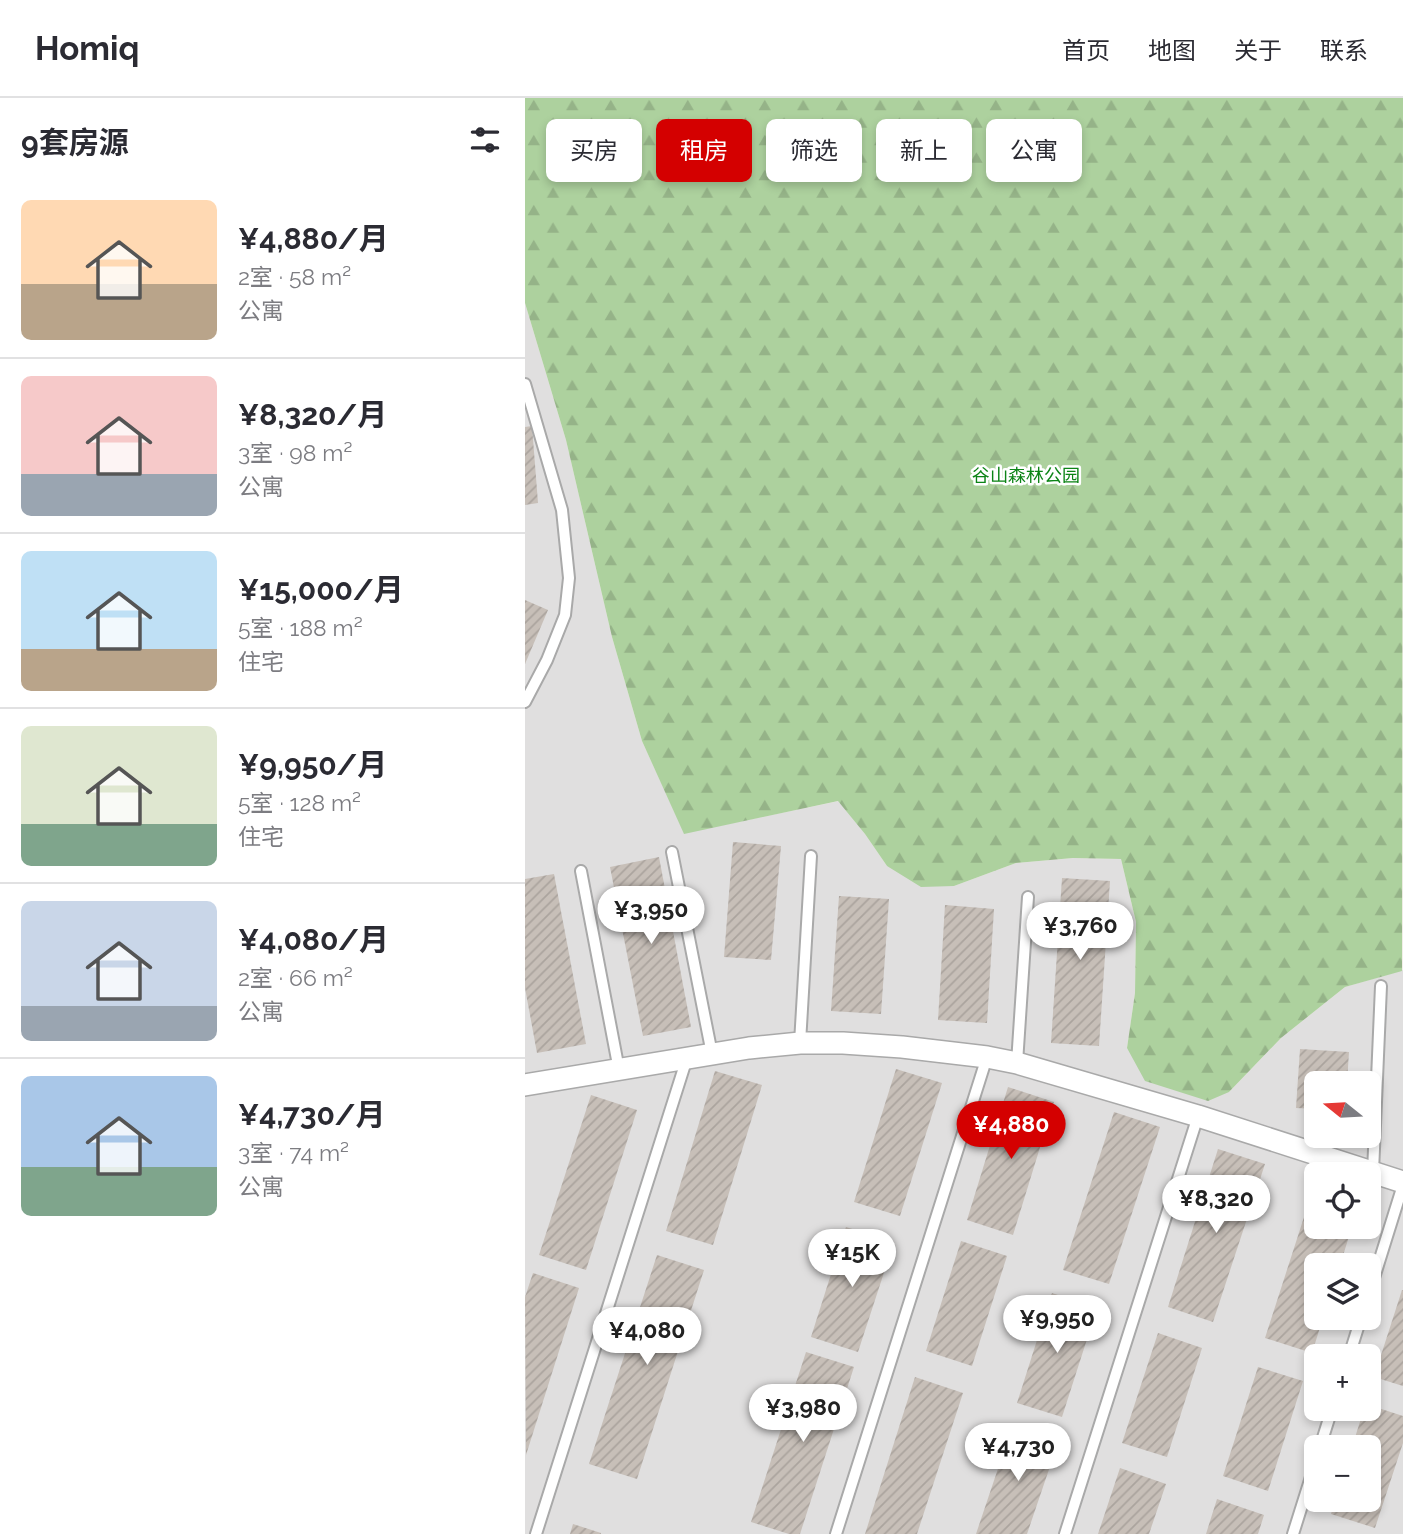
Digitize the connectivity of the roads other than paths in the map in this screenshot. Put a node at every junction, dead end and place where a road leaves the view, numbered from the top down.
1 (525, 384) edge
2 (525, 702) edge
3 (672, 852) dead end
4 (811, 856) dead end
5 (580, 871) dead end
6 (1028, 897) dead end
7 (1381, 986) dead end
8 (800, 1043) junction
9 (712, 1054) junction
10 (987, 1057) junction
11 (687, 1058) junction
12 (1017, 1063) junction
13 (619, 1070) junction
14 (525, 1085) edge
15 (1198, 1116) junction
16 (1342, 1162) edge
17 (1373, 1162) edge
18 (1381, 1175) edge
19 (1403, 1183) edge
20 (1381, 1255) edge
21 (1304, 1499) edge
22 (536, 1534) edge
23 (836, 1534) edge
24 (1065, 1534) edge
25 (1293, 1534) edge

1 - 2 lane
3 - 9 lane
4 - 8 lane
5 - 13 lane
6 - 12 lane
7 - 17 lane
8 - 9 street
8 - 10 street
9 - 11 street
10 - 12 street
10 - 23 lane
11 - 13 street
11 - 22 lane
12 - 15 street
13 - 14 street
15 - 16 street
15 - 24 lane
18 - 19 street
19 - 20 lane
21 - 25 lane

